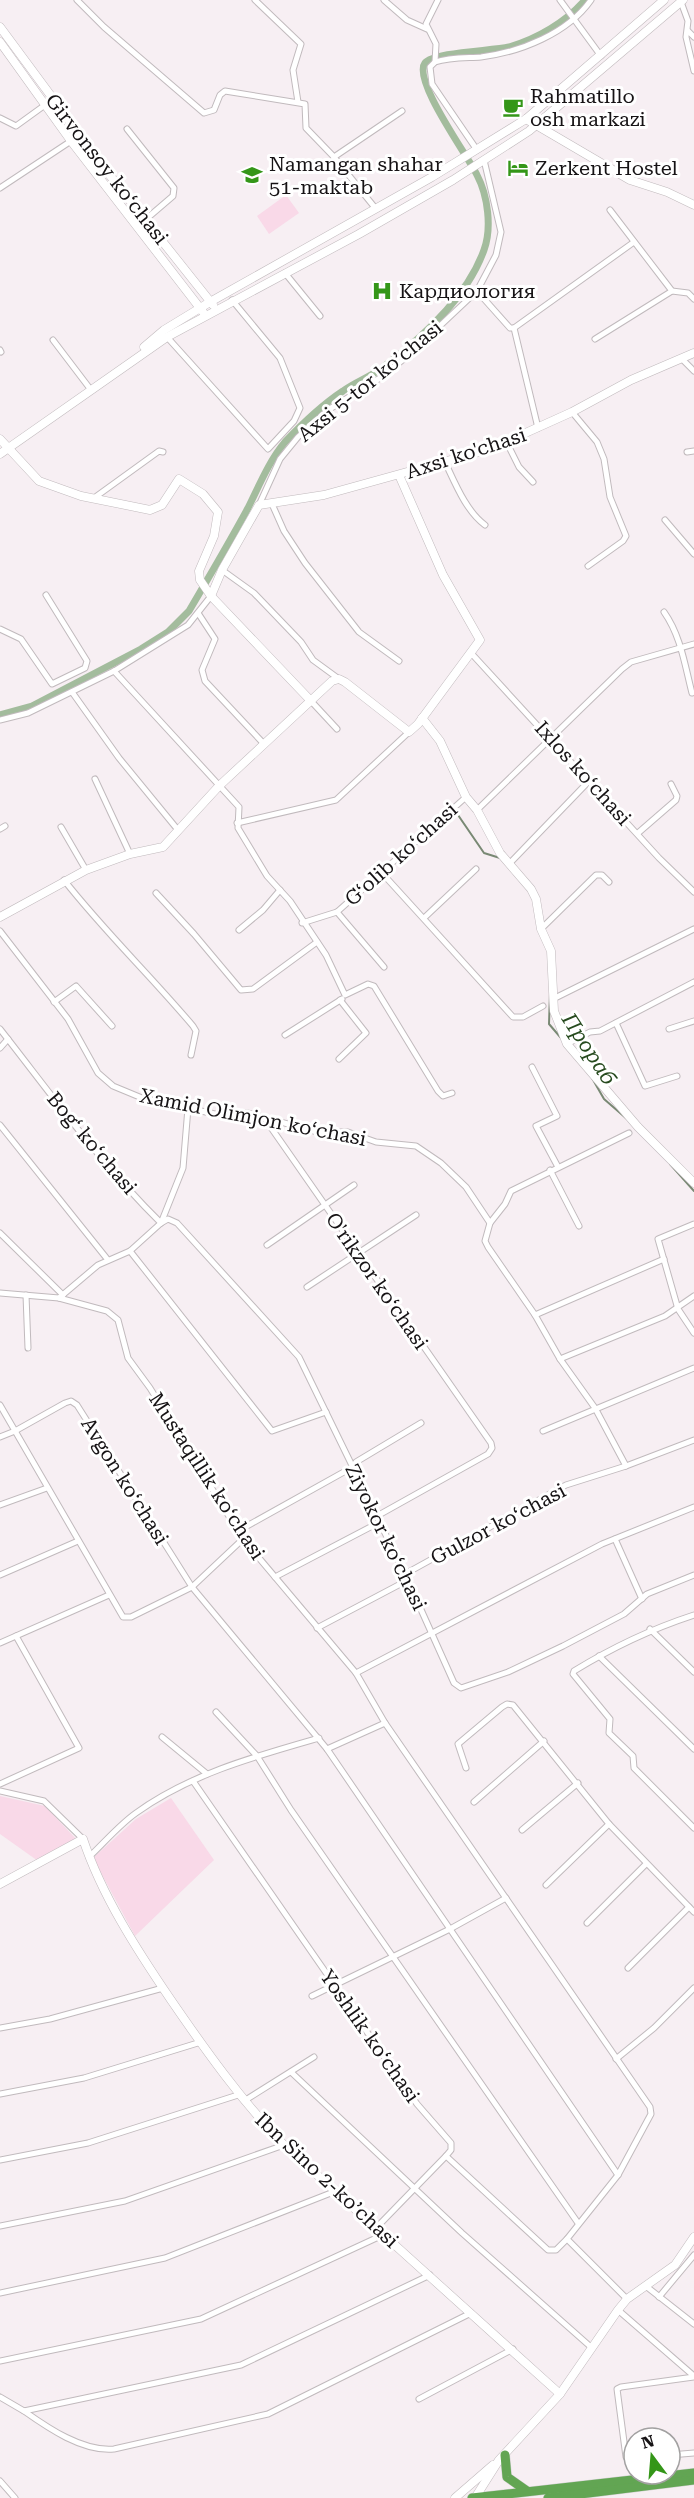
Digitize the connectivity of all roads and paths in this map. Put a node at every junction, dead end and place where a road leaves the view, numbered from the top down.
1 (77, 0) edge
2 (255, 0) edge
3 (384, 0) edge
4 (438, 0) edge
5 (560, 0) edge
6 (591, 0) edge
7 (664, 0) edge
8 (682, 1) edge
9 (570, 17) junction
10 (0, 27) edge
11 (427, 29) junction
12 (688, 31) junction
13 (694, 37) edge
14 (0, 42) edge
15 (600, 56) junction
16 (435, 62) junction
17 (694, 71) edge
18 (298, 102) junction
19 (45, 105) junction
20 (402, 111) dead end
21 (0, 118) edge
22 (526, 119) junction
23 (538, 125) junction
24 (127, 129) dead end
25 (71, 141) junction
26 (476, 150) junction
27 (334, 158) junction
28 (484, 160) junction
29 (0, 188) edge
30 (694, 205) edge
31 (376, 208) junction
32 (610, 210) dead end
33 (145, 220) junction
34 (634, 242) junction
35 (285, 273) junction
36 (477, 291) junction
37 (672, 291) junction
38 (694, 299) edge
39 (232, 300) junction
40 (213, 305) junction
41 (202, 311) junction
42 (320, 316) dead end
43 (514, 328) junction
44 (167, 337) junction
45 (595, 339) dead end
46 (53, 340) dead end
47 (694, 353) edge
48 (682, 359) junction
49 (117, 370) junction
50 (694, 371) edge
51 (91, 390) junction
52 (572, 412) junction
53 (538, 428) junction
54 (0, 439) edge
55 (507, 443) junction
56 (694, 451) edge
57 (4, 452) edge
58 (163, 452) dead end
59 (687, 452) dead end
60 (445, 462) junction
61 (399, 475) junction
62 (533, 482) dead end
63 (94, 498) junction
64 (272, 504) junction
65 (260, 505) junction
66 (665, 520) dead end
67 (485, 525) dead end
68 (694, 554) edge
69 (588, 566) dead end
70 (222, 570) junction
71 (209, 594) junction
72 (46, 595) dead end
73 (664, 612) dead end
74 (198, 613) junction
75 (0, 629) edge
76 (694, 644) edge
77 (681, 648) junction
78 (471, 653) junction
79 (399, 661) dead end
80 (114, 671) junction
81 (339, 679) junction
82 (57, 683) junction
83 (72, 692) junction
84 (692, 693) dead end
85 (63, 696) junction
86 (311, 702) junction
87 (422, 718) junction
88 (0, 720) edge
89 (337, 729) dead end
90 (409, 732) junction
91 (550, 736) junction
92 (264, 744) junction
93 (95, 779) dead end
94 (590, 780) junction
95 (670, 784) dead end
96 (219, 786) junction
97 (466, 797) junction
98 (477, 810) junction
99 (237, 823) junction
100 (61, 828) dead end
101 (178, 830) junction
102 (638, 833) junction
103 (130, 854) junction
104 (509, 864) junction
105 (476, 869) dead end
106 (86, 870) junction
107 (382, 873) junction
108 (64, 880) junction
109 (609, 882) dead end
110 (280, 890) junction
111 (694, 892) edge
112 (156, 893) dead end
113 (337, 912) junction
114 (0, 917) edge
115 (424, 918) junction
116 (302, 923) junction
117 (541, 929) junction
118 (694, 929) edge
119 (239, 930) dead end
120 (0, 932) edge
121 (317, 942) junction
122 (384, 967) dead end
123 (694, 982) edge
124 (345, 995) junction
125 (553, 999) junction
126 (340, 1000) junction
127 (54, 1002) junction
128 (543, 1006) dead end
129 (694, 1021) edge
130 (616, 1023) junction
131 (112, 1026) dead end
132 (0, 1029) edge
133 (669, 1029) dead end
134 (285, 1035) dead end
135 (8, 1039) junction
136 (567, 1044) junction
137 (0, 1048) edge
138 (191, 1055) dead end
139 (339, 1059) dead end
140 (532, 1067) dead end
141 (677, 1076) dead end
142 (452, 1093) dead end
143 (188, 1108) junction
144 (265, 1119) junction
145 (0, 1125) edge
146 (629, 1132) dead end
147 (558, 1167) junction
148 (550, 1170) junction
149 (694, 1183) edge
150 (354, 1185) dead end
151 (325, 1206) junction
152 (416, 1215) dead end
153 (161, 1222) junction
154 (490, 1223) junction
155 (694, 1224) edge
156 (579, 1226) dead end
157 (0, 1233) edge
158 (267, 1245) dead end
159 (130, 1251) junction
160 (360, 1253) junction
161 (664, 1259) junction
162 (108, 1260) junction
163 (308, 1287) dead end
164 (0, 1293) edge
165 (26, 1295) junction
166 (694, 1296) edge
167 (61, 1297) junction
168 (678, 1309) junction
169 (535, 1315) junction
170 (694, 1333) edge
171 (28, 1348) dead end
172 (560, 1359) junction
173 (694, 1368) edge
174 (0, 1405) edge
175 (595, 1408) junction
176 (327, 1412) junction
177 (421, 1423) dead end
178 (15, 1431) junction
179 (543, 1431) dead end
180 (0, 1437) edge
181 (694, 1440) edge
182 (626, 1466) junction
183 (351, 1468) junction
184 (47, 1488) junction
185 (0, 1505) edge
186 (694, 1507) edge
187 (378, 1519) junction
188 (238, 1531) junction
189 (243, 1539) junction
190 (615, 1539) junction
191 (78, 1541) junction
192 (0, 1575) edge
193 (694, 1575) edge
194 (275, 1577) junction
195 (406, 1577) junction
196 (192, 1587) junction
197 (110, 1595) junction
198 (642, 1599) junction
199 (694, 1615) edge
200 (317, 1628) junction
201 (650, 1629) junction
202 (433, 1634) junction
203 (16, 1636) junction
204 (0, 1643) edge
205 (599, 1656) junction
206 (694, 1672) edge
207 (356, 1673) junction
208 (216, 1712) dead end
209 (385, 1723) junction
210 (162, 1737) dead end
211 (319, 1738) junction
212 (544, 1741) junction
213 (327, 1749) junction
214 (694, 1749) edge
215 (256, 1756) junction
216 (466, 1768) dead end
217 (207, 1774) junction
218 (193, 1781) junction
219 (578, 1783) junction
220 (0, 1785) edge
221 (0, 1791) edge
222 (474, 1802) dead end
223 (609, 1824) junction
224 (694, 1828) edge
225 (522, 1830) dead end
226 (83, 1839) junction
227 (89, 1857) junction
228 (646, 1864) junction
229 (0, 1884) edge
230 (546, 1885) dead end
231 (506, 1898) junction
232 (692, 1910) edge
233 (587, 1923) dead end
234 (450, 1929) junction
235 (393, 1957) junction
236 (628, 1968) dead end
237 (334, 1984) junction
238 (163, 1988) junction
239 (694, 1988) edge
240 (312, 1996) dead end
241 (0, 2028) edge
242 (201, 2042) junction
243 (314, 2057) dead end
244 (616, 2059) junction
245 (291, 2072) junction
246 (0, 2094) edge
247 (241, 2098) junction
248 (284, 2145) junction
249 (446, 2156) junction
250 (0, 2160) edge
251 (618, 2175) junction
252 (416, 2188) junction
253 (336, 2191) junction
254 (578, 2223) junction
255 (0, 2226) edge
256 (377, 2227) junction
257 (385, 2234) junction
258 (694, 2237) edge
259 (567, 2239) junction
260 (694, 2255) edge
261 (430, 2275) junction
262 (647, 2287) junction
263 (0, 2293) edge
264 (659, 2297) junction
265 (627, 2299) junction
266 (618, 2310) junction
267 (471, 2313) junction
268 (693, 2321) edge
269 (592, 2348) junction
270 (513, 2349) junction
271 (0, 2361) edge
272 (694, 2377) edge
273 (560, 2394) junction
274 (0, 2397) edge
275 (419, 2399) dead end
276 (24, 2411) junction
277 (622, 2427) edge
278 (502, 2458) junction
279 (622, 2479) edge
280 (694, 2480) edge
281 (0, 2481) edge
282 (529, 2492) junction
283 (15, 2498) edge
284 (455, 2498) edge
285 (474, 2498) edge
286 (548, 2498) edge

1 - 18 street
2 - 18 street
3 - 11 street
4 - 11 street
5 - 9 street
6 - 9 street
7 - 15 street
8 - 12 street
8 - 23 street
9 - 15 street
9 - 16 street
10 - 33 street, Girvonsoy koʻchasi
11 - 16 street
12 - 13 street
12 - 17 street
14 - 19 street, Girvonsoy koʻchasi
15 - 22 street
16 - 26 street
18 - 27 street
19 - 21 street
19 - 25 street, Girvonsoy koʻchasi
20 - 27 street
22 - 23 street
22 - 26 street
23 - 28 street
23 - 30 street
24 - 33 street
25 - 29 street
25 - 41 street, Girvonsoy koʻchasi
26 - 31 street
27 - 31 street
28 - 35 street
28 - 36 street, Аxsi 5-tor koʼchasi
31 - 40 street
32 - 34 street
33 - 40 street, Girvonsoy koʻchasi
34 - 37 street
34 - 43 street
35 - 39 street
35 - 42 street
36 - 43 street
36 - 65 street, Аxsi 5-tor koʼchasi
37 - 38 street
37 - 45 street
39 - 40 street
39 - 44 street
40 - 41 street
41 - 44 street
41 - 49 street
43 - 53 street
44 - 49 street
46 - 51 street
47 - 48 street, Axsi ko'chasi
48 - 50 street
48 - 52 street, Axsi ko'chasi
49 - 51 street
51 - 57 street
52 - 53 street, Axsi ko'chasi
52 - 69 street
53 - 55 street, Axsi ko'chasi
54 - 57 street
55 - 60 street, Axsi ko'chasi
55 - 62 street
56 - 59 street
57 - 63 street
58 - 63 street
60 - 61 street, Axsi ko'chasi
60 - 67 street
61 - 64 street, Axsi ko'chasi
61 - 78 street
63 - 71 street
64 - 65 street, Axsi ko'chasi
64 - 79 street
65 - 70 street
66 - 68 street
70 - 71 street
70 - 81 street
71 - 74 street
71 - 86 street
72 - 82 street
73 - 77 street
74 - 80 street
74 - 92 street
75 - 82 street
76 - 77 street
77 - 84 street
77 - 91 street
78 - 87 street
78 - 91 street, Ixlos koʻchasi
80 - 83 street
80 - 96 street
81 - 86 street
81 - 90 street
82 - 85 street
83 - 85 street
83 - 101 street
85 - 88 street
86 - 89 street
86 - 92 street
87 - 90 street
87 - 97 street
90 - 99 street
91 - 94 street, Ixlos koʻchasi
91 - 98 street
92 - 96 street
93 - 103 street
94 - 102 street, Ixlos koʻchasi
94 - 104 street
95 - 102 street
96 - 99 street
96 - 101 street
97 - 98 street
97 - 107 street, Gʻolib koʻchasi
98 - 104 street
99 - 110 street
100 - 106 street
101 - 103 street
102 - 111 street, Ixlos koʻchasi
103 - 106 street
104 - 117 street
105 - 115 street
106 - 108 street
107 - 113 street, Gʻolib koʻchasi
107 - 115 street
108 - 114 street
108 - 138 street
109 - 117 street
110 - 116 street
110 - 119 street
112 - 121 street
113 - 116 street, Gʻolib koʻchasi
113 - 122 street
115 - 128 street
116 - 121 street
117 - 125 street
118 - 125 street
120 - 127 street, Xamid Olimjon koʻchasi
121 - 124 street
123 - 130 street
124 - 126 street
124 - 142 street
125 - 136 street
126 - 134 street
126 - 139 street
127 - 131 street
127 - 143 street, Xamid Olimjon koʻchasi
129 - 133 street
130 - 136 street
130 - 141 street
132 - 135 street, Bogʻ koʻchasi
135 - 137 street
135 - 153 street, Bogʻ koʻchasi
136 - 149 street
140 - 147 street
143 - 144 street, Xamid Olimjon koʻchasi
143 - 153 street
144 - 151 street, O'rikzor koʻchasi
144 - 154 street, Xamid Olimjon koʻchasi
145 - 162 street
146 - 147 street
147 - 148 street
148 - 154 street
148 - 156 street
150 - 151 street
151 - 158 street
151 - 160 street, O'rikzor koʻchasi
152 - 160 street
153 - 159 street
153 - 176 street, Ziyokor koʻchasi
154 - 169 street
155 - 161 street
157 - 167 street
159 - 162 street
159 - 176 street
160 - 163 street
160 - 187 street, O'rikzor koʻchasi
161 - 168 street
161 - 169 street
162 - 167 street
164 - 165 street, Mustaqillik koʻchasi
165 - 167 street, Mustaqillik koʻchasi
165 - 171 street
166 - 168 street
167 - 188 street, Mustaqillik koʻchasi
168 - 170 street
168 - 172 street
169 - 172 street
172 - 175 street
173 - 175 street
174 - 178 street
175 - 179 street
175 - 182 street
176 - 183 street, Ziyokor koʻchasi
177 - 183 street
178 - 180 street, Avgon koʻchasi
178 - 184 street
178 - 196 street, Avgon koʻchasi
181 - 182 street, Gulzor koʻchasi
182 - 195 street, Gulzor koʻchasi
183 - 187 street, Ziyokor koʻchasi
183 - 188 street
184 - 185 street
184 - 191 street
186 - 190 street, Ziyokor koʻchasi
187 - 194 street
187 - 195 street, Ziyokor koʻchasi
188 - 189 street, Mustaqillik koʻchasi
189 - 194 street, Mustaqillik koʻchasi
189 - 196 street
190 - 198 street
190 - 202 street, Ziyokor koʻchasi
191 - 192 street
191 - 197 street
193 - 198 street
194 - 200 street, Mustaqillik koʻchasi
195 - 200 street, Gulzor koʻchasi
195 - 202 street, Ziyokor koʻchasi
196 - 197 street
196 - 211 street, Avgon koʻchasi
197 - 203 street
198 - 202 street
199 - 201 street
200 - 207 street, Mustaqillik koʻchasi
201 - 205 street
201 - 206 street
202 - 207 street
203 - 204 street
203 - 220 street
205 - 214 street
205 - 224 street
207 - 209 street, Mustaqillik koʻchasi
208 - 215 street
209 - 213 street
209 - 231 street
210 - 217 street
211 - 213 street, Avgon koʻchasi
211 - 215 street
212 - 216 street
212 - 219 street
212 - 222 street
213 - 234 street
215 - 217 street
215 - 235 street
217 - 218 street
218 - 227 street
218 - 237 street, Yoshlik koʻchasi
219 - 223 street
219 - 225 street
221 - 226 street
223 - 228 street
223 - 230 street
226 - 227 street, Ibn Sino 2-koʼchasi
226 - 229 street
227 - 238 street, Ibn Sino 2-koʼchasi
228 - 232 street
228 - 233 street
231 - 234 street
231 - 244 street
232 - 236 street
234 - 235 street
234 - 251 street
235 - 237 street
235 - 254 street
237 - 240 street
237 - 249 street, Yoshlik koʻchasi
238 - 241 street
238 - 242 street, Ibn Sino 2-koʼchasi
239 - 244 street
242 - 246 street
242 - 247 street, Ibn Sino 2-koʼchasi
243 - 245 street
244 - 251 street
245 - 247 street
245 - 252 street
247 - 248 street, Ibn Sino 2-koʼchasi
247 - 250 street
248 - 253 street, Ibn Sino 2-koʼchasi
248 - 255 street
249 - 252 street
249 - 259 street
251 - 254 street
252 - 256 street
252 - 269 street
253 - 256 street, Ibn Sino 2-koʼchasi
253 - 263 street
254 - 259 street
256 - 257 street, Ibn Sino 2-koʼchasi
257 - 261 street, Ibn Sino 2-koʼchasi
257 - 271 street
258 - 262 street
259 - 265 street
260 - 264 street
261 - 267 street, Ibn Sino 2-koʼchasi
261 - 276 street
262 - 264 street
262 - 265 street
264 - 268 street
265 - 266 street
266 - 269 street
266 - 272 street
267 - 270 street, Ibn Sino 2-koʼchasi
267 - 276 street
269 - 273 street
270 - 273 street, Ibn Sino 2-koʼchasi
270 - 275 street
272 - 277 street
273 - 278 street
274 - 276 street
278 - 282 highway
278 - 284 street
278 - 285 street
279 - 282 highway
280 - 286 highway
281 - 283 street
282 - 285 highway

